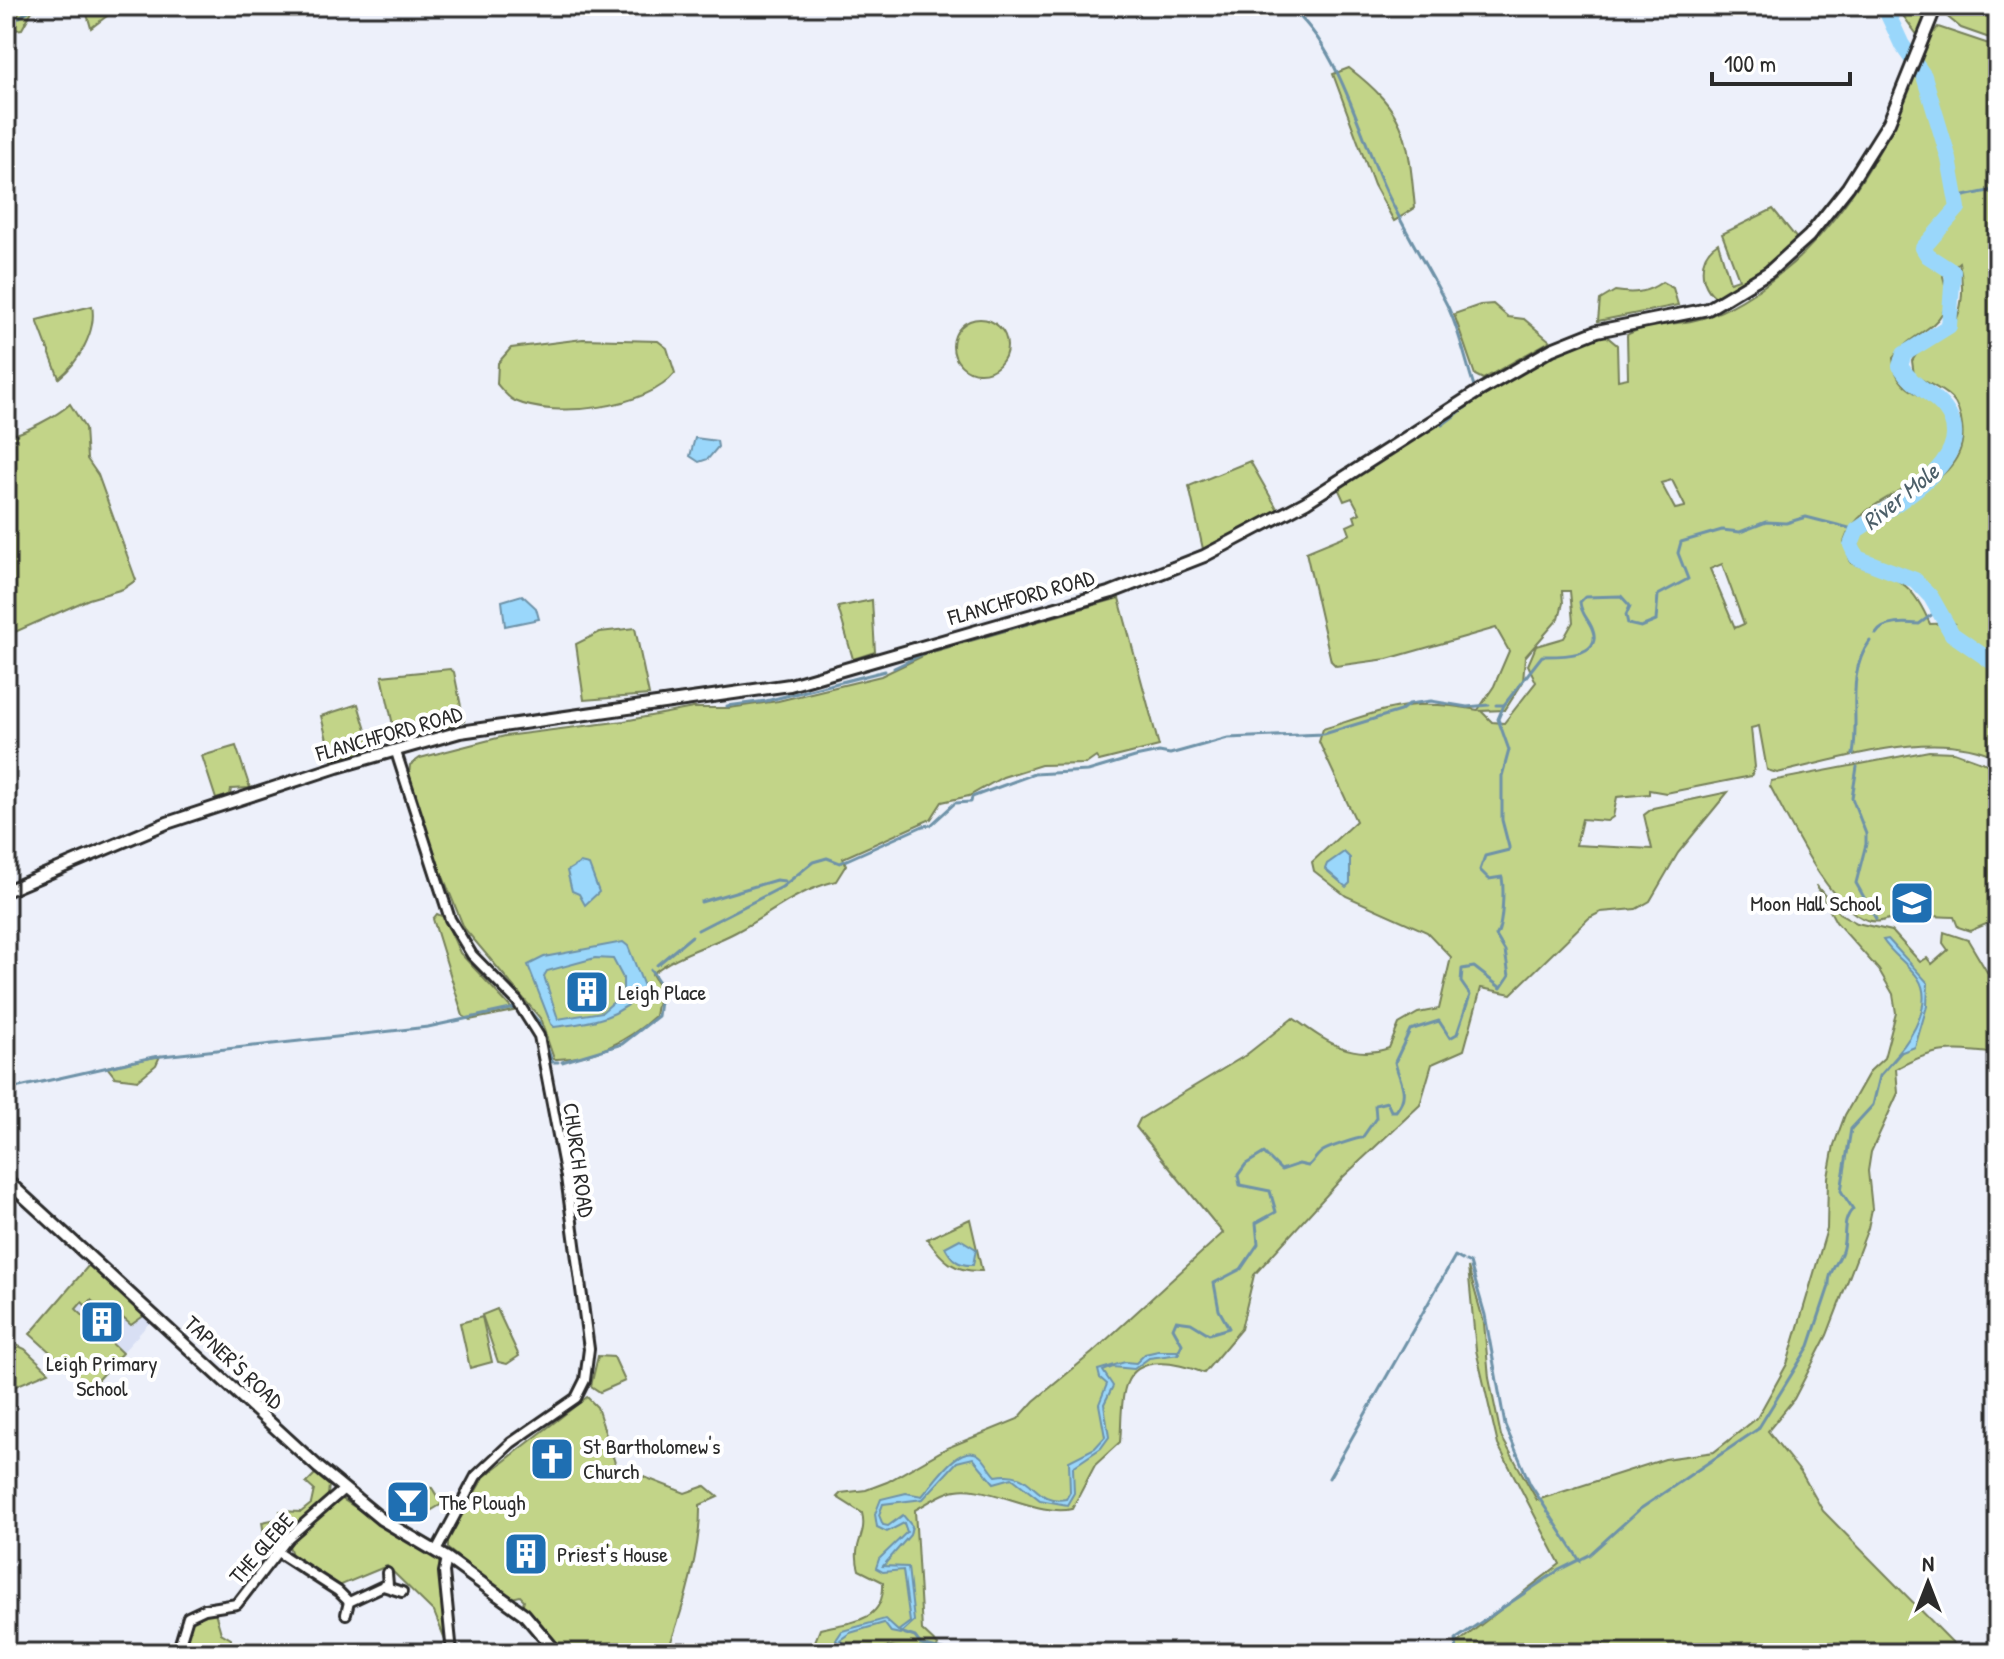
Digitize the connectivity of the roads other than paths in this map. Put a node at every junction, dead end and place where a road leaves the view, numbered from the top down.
1 (1936, 6) edge
2 (396, 752) junction
3 (6, 891) edge
4 (6, 1180) edge
5 (344, 1489) junction
6 (276, 1551) junction
7 (436, 1551) junction
8 (447, 1558) junction
9 (387, 1573) dead end
10 (388, 1585) junction
11 (402, 1592) dead end
12 (349, 1602) junction
13 (346, 1614) dead end
14 (177, 1653) edge
15 (452, 1653) edge
16 (557, 1653) edge

1 - 2 street, FLANCHFORD ROAD
2 - 3 street, FLANCHFORD ROAD
2 - 7 street, CHURCH ROAD
4 - 5 street, TAPNER'S ROAD
5 - 6 street, THE GLEBE
5 - 7 street, TAPNER'S ROAD
6 - 12 street
6 - 14 street, THE GLEBE
7 - 8 street, TAPNER'S ROAD
8 - 15 street
8 - 16 street, TAPNER'S ROAD
9 - 10 street
10 - 11 street
10 - 12 street
12 - 13 street

